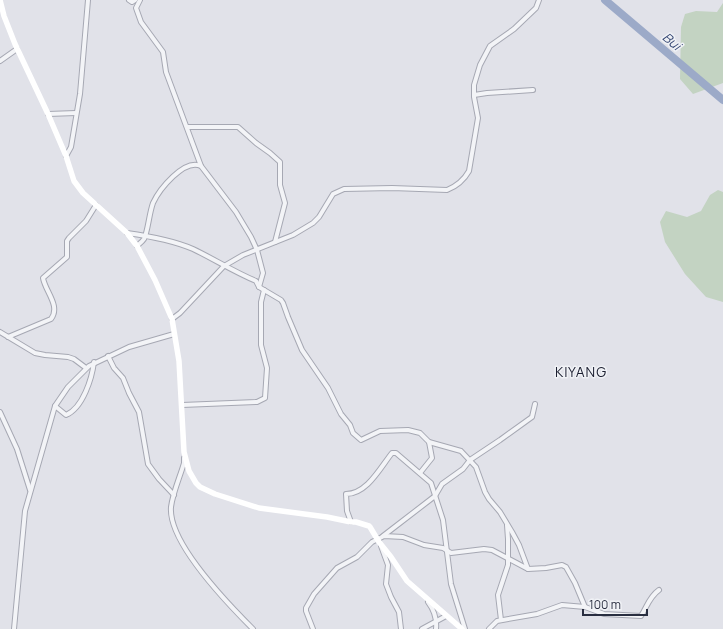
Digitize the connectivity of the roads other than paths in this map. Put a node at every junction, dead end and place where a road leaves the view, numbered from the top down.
1 (0, 0) edge
2 (88, 0) edge
3 (129, 0) edge
4 (135, 0) edge
5 (140, 0) edge
6 (539, 0) edge
7 (17, 49) junction
8 (0, 61) edge
9 (533, 90) dead end
10 (474, 95) junction
11 (76, 113) junction
12 (48, 114) junction
13 (187, 127) junction
14 (66, 156) junction
15 (200, 166) junction
16 (96, 205) junction
17 (127, 233) junction
18 (145, 236) junction
19 (275, 242) junction
20 (137, 246) junction
21 (257, 250) junction
22 (224, 266) junction
23 (259, 287) junction
24 (264, 290) junction
25 (172, 319) junction
26 (0, 332) edge
27 (174, 334) junction
28 (8, 337) junction
29 (108, 356) junction
30 (94, 362) junction
31 (86, 368) junction
32 (535, 404) dead end
33 (182, 405) junction
34 (55, 406) junction
35 (0, 412) edge
36 (429, 442) junction
37 (184, 452) junction
38 (470, 460) junction
39 (420, 473) junction
40 (30, 490) junction
41 (174, 495) junction
42 (435, 496) junction
43 (351, 522) junction
44 (507, 525) junction
45 (378, 541) junction
46 (448, 552) junction
47 (508, 559) junction
48 (528, 569) junction
49 (659, 590) dead end
50 (423, 596) junction
51 (585, 607) junction
52 (446, 616) junction
53 (461, 616) junction
54 (501, 620) junction
55 (437, 621) junction
56 (454, 622) junction
57 (14, 629) edge
58 (253, 629) edge
59 (313, 629) edge
60 (401, 629) edge
61 (422, 629) edge
62 (436, 629) edge
63 (463, 629) edge
64 (489, 629) edge

1 - 7 main road
2 - 11 street
3 - 4 street
5 - 13 street
6 - 10 street
7 - 8 street
7 - 12 main road
9 - 10 street
10 - 19 street
11 - 12 street
11 - 14 street
12 - 14 main road
13 - 15 street
13 - 19 street
14 - 16 main road
15 - 18 street
15 - 21 street
16 - 17 main road
16 - 28 street
17 - 18 street
17 - 20 main road
18 - 20 street
18 - 22 street
19 - 21 street
20 - 25 main road
21 - 22 street
21 - 23 street
22 - 23 street
22 - 25 street
23 - 24 street
24 - 33 street
24 - 36 street
25 - 27 main road
26 - 28 street
27 - 29 street
27 - 33 main road
28 - 31 street
29 - 30 street
29 - 41 street
30 - 31 street
30 - 34 street
31 - 34 street
32 - 38 street
33 - 37 main road
34 - 40 street
35 - 40 street
36 - 38 street
36 - 39 street
37 - 41 street
37 - 43 main road
38 - 42 street
38 - 44 street
39 - 42 street
39 - 43 street
40 - 57 street
41 - 58 street
42 - 45 street
42 - 46 street
43 - 45 main road
44 - 47 street
44 - 48 street
45 - 46 street
45 - 50 main road
45 - 59 street
45 - 60 street
46 - 47 street
46 - 53 street
47 - 48 street
47 - 54 street
48 - 51 street
49 - 51 street
50 - 52 main road
50 - 55 street
51 - 54 street
52 - 55 street
52 - 56 main road
53 - 56 street
53 - 63 street
54 - 64 street
55 - 61 street
55 - 62 street
56 - 63 main road

